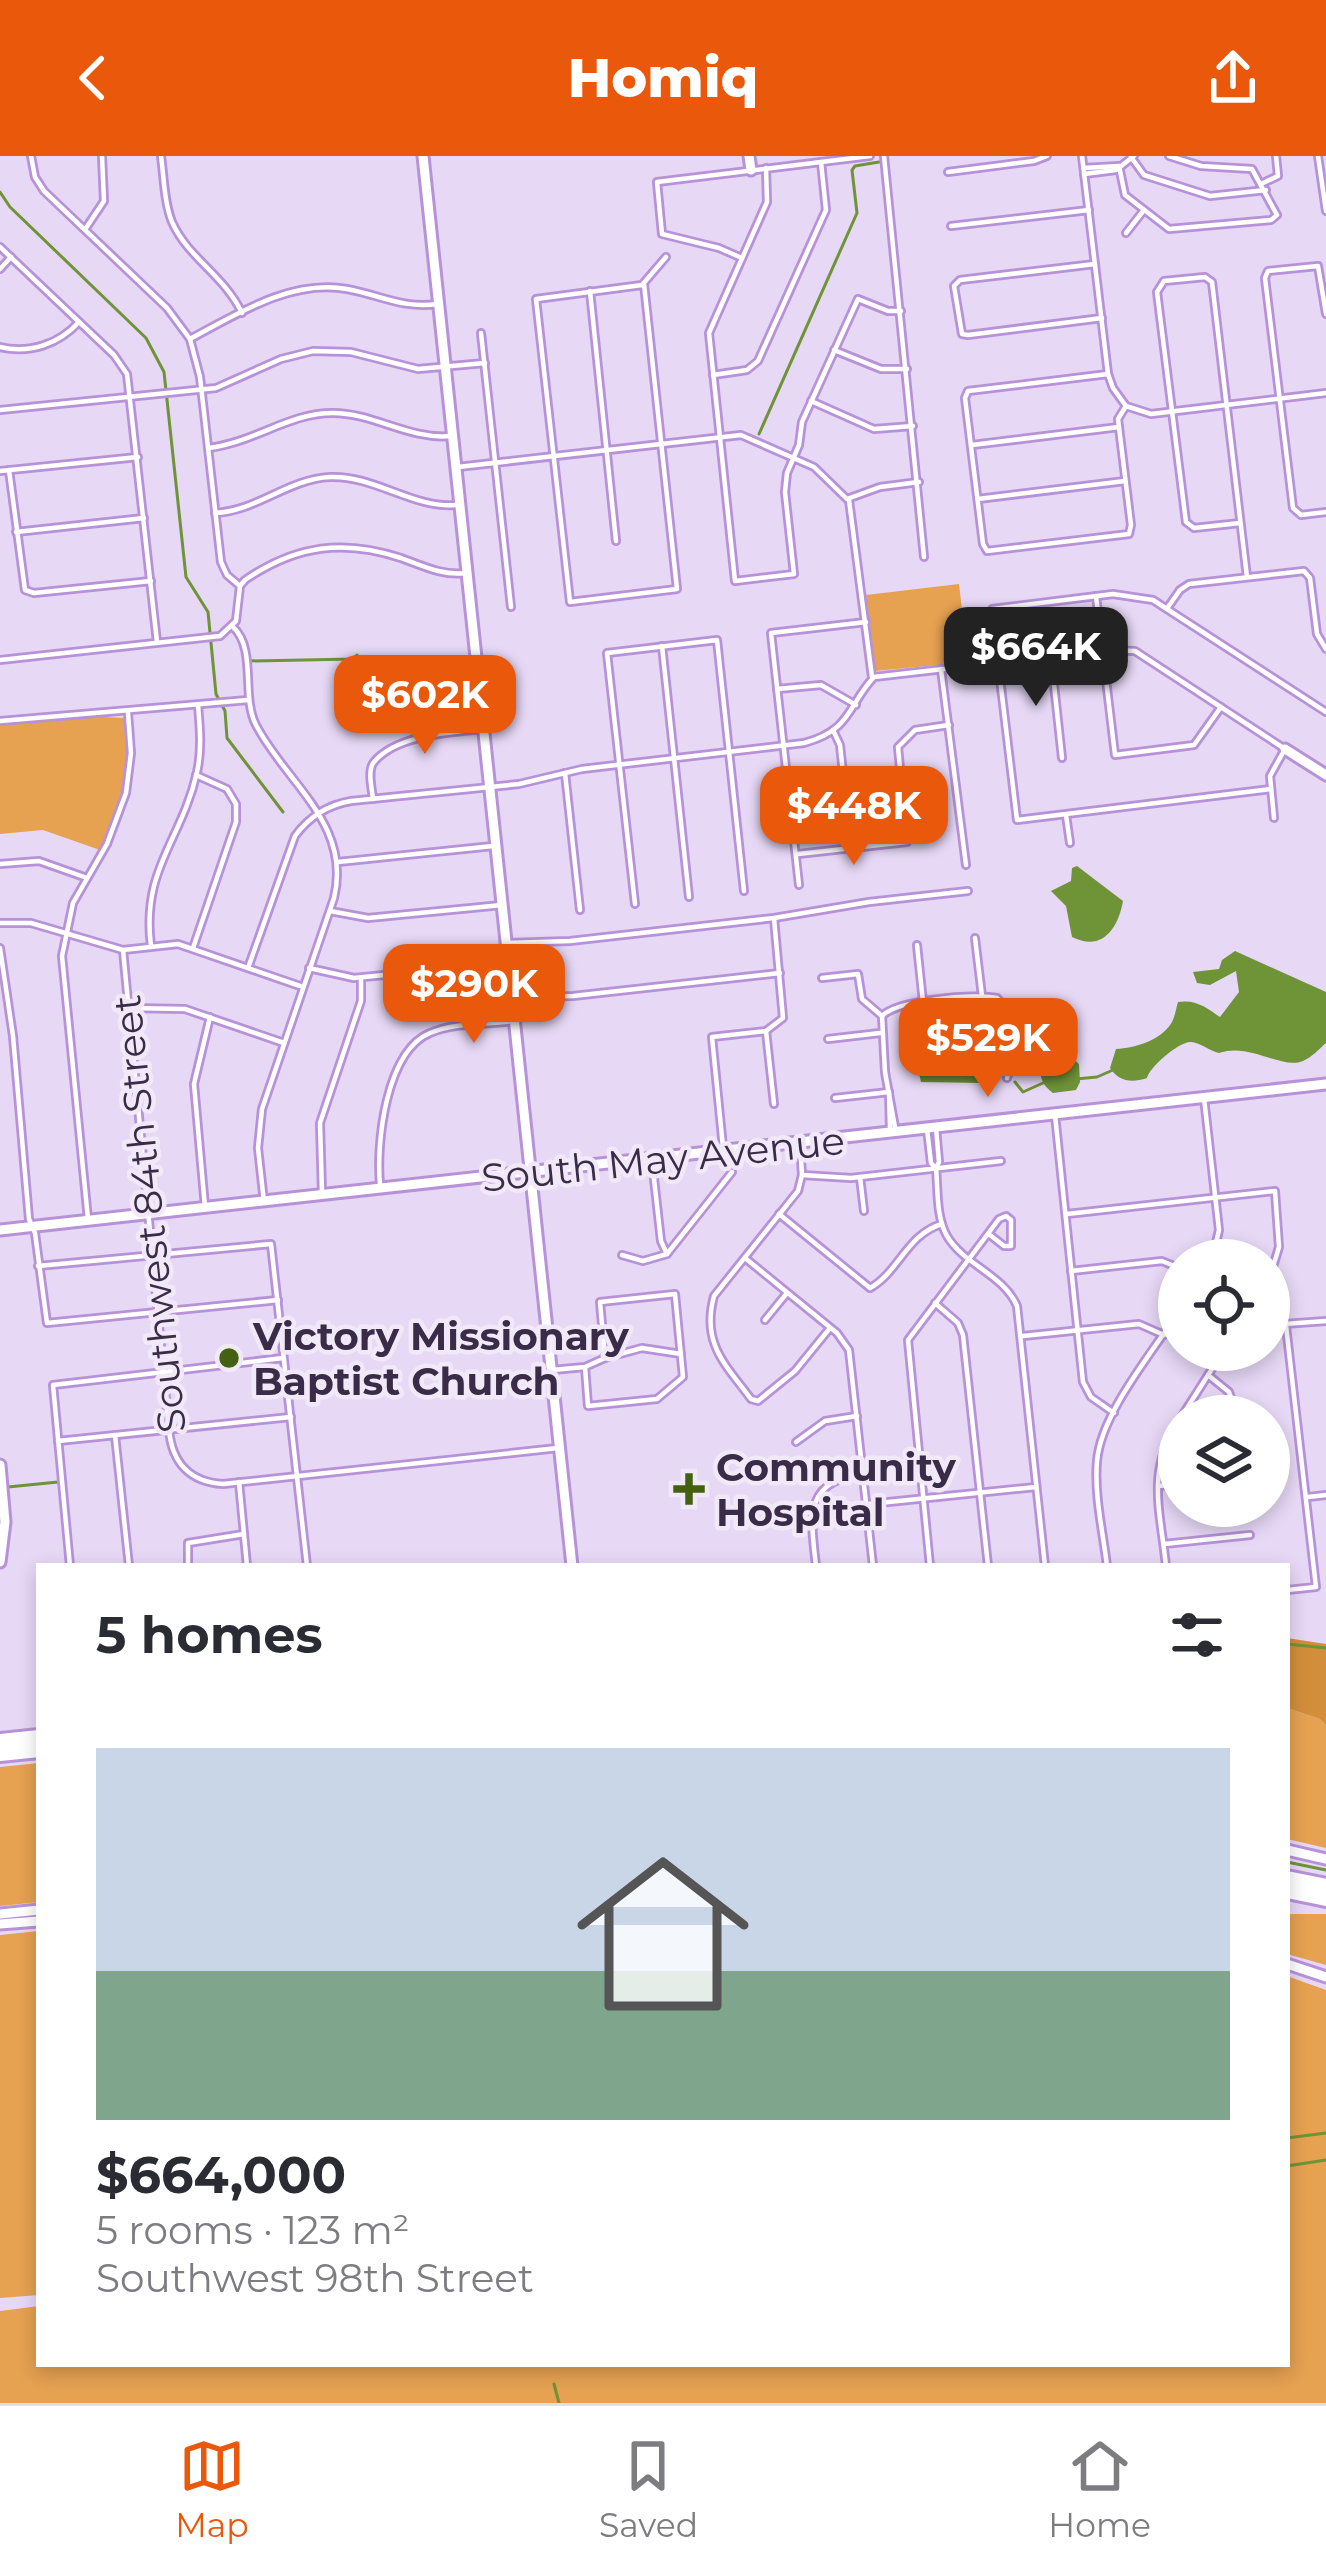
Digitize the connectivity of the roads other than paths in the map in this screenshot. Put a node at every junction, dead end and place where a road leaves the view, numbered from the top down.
1 (31, 156) edge
2 (102, 156) edge
3 (161, 156) edge
4 (423, 156) edge
5 (749, 156) edge
6 (870, 156) edge
7 (884, 156) edge
8 (1046, 156) edge
9 (1082, 156) edge
10 (1169, 156) edge
11 (1276, 156) edge
12 (1318, 156) edge
13 (1132, 157) edge
14 (821, 162) junction
15 (1120, 166) junction
16 (766, 169) junction
17 (751, 170) junction
18 (1084, 171) junction
19 (948, 172) dead end
20 (706, 175) junction
21 (1263, 183) junction
22 (708, 186) dead end
23 (1266, 190) junction
24 (1089, 210) junction
25 (1144, 210) junction
26 (1326, 211) edge
27 (951, 226) dead end
28 (84, 230) junction
29 (1126, 233) dead end
30 (894, 239) junction
31 (882, 240) dead end
32 (0, 247) edge
33 (11, 257) junction
34 (666, 257) dead end
35 (742, 258) junction
36 (1095, 264) junction
37 (0, 269) edge
38 (644, 284) junction
39 (590, 291) junction
40 (438, 304) junction
41 (707, 307) dead end
42 (718, 311) junction
43 (901, 311) junction
44 (242, 313) junction
45 (1326, 314) edge
46 (1102, 318) junction
47 (79, 322) junction
48 (481, 333) dead end
49 (190, 339) junction
50 (0, 347) edge
51 (834, 350) junction
52 (484, 363) junction
53 (444, 367) junction
54 (907, 369) junction
55 (1108, 374) junction
56 (713, 375) junction
57 (202, 389) junction
58 (1326, 394) edge
59 (131, 396) junction
60 (1281, 399) junction
61 (811, 401) junction
62 (1126, 406) junction
63 (1226, 406) junction
64 (0, 410) edge
65 (1172, 412) junction
66 (913, 426) junction
67 (1119, 427) junction
68 (452, 436) junction
69 (719, 437) junction
70 (661, 443) junction
71 (972, 445) junction
72 (208, 448) junction
73 (606, 449) junction
74 (138, 457) junction
75 (552, 457) junction
76 (794, 457) junction
77 (496, 463) junction
78 (455, 467) junction
79 (9, 470) junction
80 (0, 471) edge
81 (1125, 481) junction
82 (919, 482) junction
83 (978, 499) junction
84 (849, 500) junction
85 (459, 504) junction
86 (1326, 512) edge
87 (215, 513) junction
88 (145, 518) junction
89 (1240, 523) junction
90 (16, 532) junction
91 (616, 541) dead end
92 (924, 557) dead end
93 (466, 573) junction
94 (1247, 577) junction
95 (151, 581) junction
96 (240, 586) junction
97 (1096, 596) junction
98 (511, 607) dead end
99 (1168, 607) junction
100 (992, 608) dead end
101 (866, 622) junction
102 (233, 627) junction
103 (158, 643) junction
104 (662, 646) junction
105 (1326, 649) edge
106 (1103, 651) junction
107 (1051, 657) junction
108 (0, 660) edge
109 (998, 662) junction
110 (941, 669) junction
111 (872, 677) junction
112 (777, 689) junction
113 (248, 700) junction
114 (198, 706) junction
115 (857, 706) junction
116 (1221, 707) junction
117 (128, 712) junction
118 (1326, 712) edge
119 (0, 722) edge
120 (949, 724) junction
121 (483, 729) junction
122 (833, 730) junction
123 (784, 746) junction
124 (1285, 749) junction
125 (729, 753) junction
126 (1062, 758) dead end
127 (674, 759) junction
128 (620, 765) junction
129 (565, 773) junction
130 (196, 775) junction
131 (1326, 775) edge
132 (490, 787) junction
133 (1270, 790) junction
134 (373, 800) junction
135 (318, 814) junction
136 (1066, 814) junction
137 (1274, 818) dead end
138 (1070, 843) dead end
139 (497, 846) junction
140 (851, 848) junction
141 (796, 855) junction
142 (338, 862) junction
143 (0, 864) edge
144 (966, 865) dead end
145 (87, 878) junction
146 (799, 885) dead end
147 (744, 891) dead end
148 (968, 891) dead end
149 (689, 897) dead end
150 (503, 904) junction
151 (635, 904) dead end
152 (580, 910) dead end
153 (329, 911) junction
154 (775, 918) junction
155 (0, 923) edge
156 (66, 934) junction
157 (975, 938) dead end
158 (508, 943) junction
159 (917, 945) dead end
160 (152, 946) junction
161 (0, 948) edge
162 (193, 948) junction
163 (123, 950) junction
164 (509, 963) junction
165 (248, 968) junction
166 (309, 968) junction
167 (780, 973) junction
168 (361, 978) junction
169 (822, 978) dead end
170 (303, 987) junction
171 (982, 996) junction
172 (513, 997) junction
173 (923, 1002) junction
174 (129, 1008) junction
175 (882, 1016) junction
176 (210, 1017) junction
177 (516, 1021) junction
178 (766, 1030) junction
179 (880, 1033) junction
180 (828, 1039) dead end
181 (284, 1043) junction
182 (1007, 1078) dead end
183 (1326, 1084) edge
184 (889, 1092) junction
185 (835, 1098) dead end
186 (1204, 1098) junction
187 (774, 1104) dead end
188 (1055, 1115) junction
189 (931, 1129) junction
190 (894, 1133) junction
191 (800, 1144) junction
192 (723, 1152) junction
193 (652, 1160) junction
194 (1001, 1161) dead end
195 (936, 1168) junction
196 (732, 1172) dead end
197 (532, 1174) junction
198 (802, 1175) junction
199 (860, 1177) junction
200 (381, 1190) junction
201 (322, 1196) junction
202 (1216, 1198) junction
203 (264, 1202) junction
204 (206, 1209) junction
205 (864, 1211) dead end
206 (779, 1214) junction
207 (1066, 1214) junction
208 (146, 1215) junction
209 (88, 1221) junction
210 (942, 1224) junction
211 (32, 1226) junction
212 (0, 1230) edge
213 (990, 1235) junction
214 (1217, 1239) edge
215 (1278, 1239) edge
216 (150, 1254) junction
217 (667, 1254) junction
218 (622, 1255) dead end
219 (745, 1258) junction
220 (970, 1259) junction
221 (1158, 1261) edge
222 (38, 1266) junction
223 (1071, 1271) junction
224 (787, 1293) junction
225 (278, 1300) junction
226 (934, 1303) junction
227 (156, 1313) junction
228 (765, 1320) dead end
229 (1326, 1321) edge
230 (1290, 1326) edge
231 (830, 1328) junction
232 (1078, 1331) junction
233 (1158, 1332) edge
234 (1021, 1337) junction
235 (1158, 1344) edge
236 (681, 1354) junction
237 (284, 1358) junction
238 (605, 1358) junction
239 (1290, 1360) edge
240 (584, 1367) junction
241 (552, 1370) junction
242 (162, 1371) junction
243 (1211, 1371) edge
244 (1208, 1375) junction
245 (1195, 1395) edge
246 (1230, 1395) edge
247 (1114, 1413) junction
248 (857, 1416) junction
249 (291, 1417) junction
250 (169, 1430) junction
251 (115, 1435) junction
252 (57, 1441) junction
253 (796, 1442) dead end
254 (560, 1448) junction
255 (0, 1465) edge
256 (188, 1473) junction
257 (863, 1474) junction
258 (1158, 1475) edge
259 (297, 1476) junction
260 (180, 1482) dead end
261 (238, 1482) junction
262 (1036, 1486) junction
263 (1157, 1486) joint
264 (980, 1493) junction
265 (1326, 1495) edge
266 (1306, 1497) junction
267 (923, 1498) junction
268 (867, 1504) junction
269 (244, 1534) junction
270 (1250, 1534) dead end
271 (1164, 1544) junction
272 (0, 1562) edge
273 (70, 1563) edge
274 (129, 1563) edge
275 (188, 1563) edge
276 (248, 1563) edge
277 (307, 1563) edge
278 (572, 1563) edge
279 (816, 1563) edge
280 (873, 1563) edge
281 (930, 1563) edge
282 (988, 1563) edge
283 (1045, 1563) edge
284 (1107, 1563) edge
285 (1166, 1563) edge
286 (1290, 1590) edge
287 (36, 1737) edge
288 (0, 1741) edge
289 (36, 1750) edge
290 (0, 1754) edge
291 (1290, 1851) edge
292 (1326, 1858) edge
293 (1290, 1879) edge
294 (1326, 1886) edge
295 (1290, 1892) edge
296 (1326, 1899) edge
297 (36, 1910) edge
298 (0, 1914) edge
299 (36, 1921) edge
300 (0, 1924) edge
301 (1290, 1965) edge
302 (1326, 1977) edge

1 - 28 street
2 - 28 street
3 - 44 street
4 - 40 main road
5 - 17 main road
6 - 14 street
7 - 30 street
8 - 19 street
9 - 18 street
10 - 21 street
11 - 21 street
12 - 26 street
13 - 15 street
13 - 23 street
14 - 16 street
14 - 56 street
15 - 18 street
15 - 25 street
16 - 17 street
16 - 35 street
17 - 20 street
18 - 24 street
20 - 22 street
20 - 35 street
21 - 23 street
23 - 25 street
24 - 27 street
24 - 36 street
25 - 29 street
28 - 49 street
30 - 31 street
30 - 43 street
32 - 33 street
33 - 37 street
33 - 47 street
34 - 38 street
35 - 42 street
36 - 46 street
36 - 46 street
38 - 39 street
38 - 70 street
39 - 73 street
39 - 75 street
40 - 44 street
40 - 53 main road
41 - 42 street
42 - 56 street
43 - 51 street
43 - 54 street
44 - 49 street
45 - 60 street
46 - 55 street
47 - 50 street
47 - 59 street
48 - 52 street
49 - 57 street
51 - 54 street
51 - 61 street
52 - 53 street
52 - 77 street
53 - 57 street
53 - 68 main road
54 - 66 street
55 - 62 street
55 - 71 street
56 - 69 street
57 - 59 street
57 - 72 street
58 - 60 street
59 - 64 street
59 - 74 street
60 - 63 street
60 - 86 street
61 - 66 street
61 - 76 street
62 - 65 street
62 - 67 street
63 - 65 street
63 - 65 street
63 - 89 street
65 - 89 street
66 - 82 street
67 - 71 street
67 - 81 street
68 - 72 street
68 - 78 main road
69 - 70 street
69 - 76 street
69 - 76 street
70 - 73 street
70 - 75 street
71 - 83 street
72 - 87 street
73 - 75 street
73 - 91 street
74 - 79 street
74 - 88 street
75 - 77 street
76 - 84 street
77 - 78 street
77 - 98 street
78 - 85 main road
79 - 80 street
79 - 90 street
81 - 83 street
81 - 83 street
82 - 84 street
82 - 92 street
84 - 101 street
85 - 87 street
85 - 93 main road
87 - 96 street
88 - 90 street
88 - 95 street
89 - 94 street
90 - 95 street
93 - 96 street
93 - 121 main road
94 - 99 street
94 - 105 street
95 - 103 street
96 - 102 street
97 - 99 street
97 - 100 street
97 - 106 street
99 - 118 street
101 - 111 street
101 - 112 street
102 - 103 street
102 - 113 street
103 - 108 street
104 - 125 street
104 - 127 street
104 - 128 street
106 - 107 street
106 - 116 street
106 - 116 street
107 - 109 street
107 - 126 street
109 - 110 street
109 - 136 street
110 - 111 street
110 - 120 street
111 - 115 street
112 - 115 street
112 - 123 street
113 - 114 street
113 - 135 street
114 - 117 street
114 - 130 street, Southwest 84th Street
115 - 122 street
116 - 124 street
117 - 119 street
117 - 145 street
120 - 140 street
120 - 144 street
121 - 132 main road
121 - 134 street
122 - 123 street
122 - 140 street
123 - 125 street
123 - 141 street
124 - 131 main road
124 - 133 street
125 - 127 street
125 - 147 street
127 - 128 street
127 - 149 street
128 - 129 street
128 - 151 street
129 - 132 street
129 - 152 street
130 - 160 street, Southwest 84th Street
130 - 162 street
132 - 134 street
132 - 139 main road
133 - 136 street
133 - 137 street
134 - 135 street
135 - 142 street
135 - 165 street
136 - 138 street
139 - 142 street
139 - 150 main road
140 - 141 street
141 - 146 street
142 - 153 street
143 - 145 street
145 - 156 street
148 - 154 street
150 - 153 street
150 - 158 main road
153 - 166 street
154 - 158 street
154 - 167 street
155 - 156 street
156 - 163 street
156 - 209 street
157 - 171 street
158 - 164 main road
159 - 173 street
160 - 162 street
160 - 163 street
161 - 211 street
162 - 165 street
163 - 174 street, Southwest 84th Street
164 - 168 street
164 - 172 main road
165 - 170 street
166 - 168 street
166 - 170 street
167 - 172 street
167 - 178 street
168 - 201 street
169 - 175 street
170 - 181 street
171 - 173 street
171 - 182 street
172 - 177 main road
173 - 175 street
174 - 176 street
174 - 208 street, Southwest 84th Street
175 - 179 street
176 - 181 street
176 - 204 street
177 - 197 main road
177 - 200 street
178 - 187 street
178 - 192 street
179 - 180 street
179 - 184 street
181 - 203 street
183 - 186 main road, South May Avenue
184 - 185 street
184 - 190 street
186 - 188 main road, South May Avenue
186 - 202 street
188 - 189 main road, South May Avenue
188 - 207 street
189 - 190 main road, South May Avenue
189 - 195 street
190 - 191 main road, South May Avenue
191 - 192 main road, South May Avenue
191 - 198 street
192 - 193 main road, South May Avenue
193 - 197 main road, South May Avenue
193 - 217 street
194 - 195 street
195 - 199 street
195 - 210 street
196 - 217 street
197 - 200 main road, South May Avenue
197 - 241 main road
198 - 199 street
198 - 206 street
199 - 205 street
200 - 201 main road, South May Avenue
201 - 203 main road, South May Avenue
202 - 207 street
202 - 214 street
202 - 215 street
203 - 204 main road, South May Avenue
204 - 208 main road, South May Avenue
206 - 210 street
206 - 219 street
207 - 223 street
208 - 209 main road, South May Avenue
208 - 216 street, Southwest 84th Street
209 - 211 main road, South May Avenue
210 - 220 street
211 - 212 main road, South May Avenue
211 - 222 street
213 - 213 street
213 - 220 street
216 - 222 street
216 - 225 street
216 - 227 street, Southwest 84th Street
217 - 218 street
219 - 224 street
219 - 231 street
220 - 226 street
220 - 234 street
221 - 223 street
222 - 227 street
223 - 232 street
224 - 228 street
224 - 231 street
225 - 227 street
225 - 237 street
226 - 264 street
226 - 267 street
227 - 242 street, Southwest 84th Street
229 - 230 street
231 - 248 street
232 - 233 street
232 - 234 street
232 - 247 street
234 - 262 street
235 - 247 street
236 - 238 street
236 - 238 street
236 - 240 street
237 - 242 street
237 - 249 street
238 - 240 street
239 - 266 street
240 - 241 street
241 - 254 main road
242 - 250 street, Southwest 84th Street
242 - 252 street
243 - 244 street
244 - 245 street
244 - 246 street
247 - 284 street
248 - 253 street
248 - 257 street
249 - 250 street
249 - 259 street
250 - 251 street
250 - 256 street, Southwest 84th Street
251 - 252 street
251 - 274 street
252 - 273 street
254 - 259 street, Southwest 84th Street
254 - 278 main road
255 - 272 main road
256 - 260 street, Southwest 84th Street
256 - 261 street, Southwest 84th Street
257 - 268 street
257 - 279 street
258 - 263 street
259 - 261 street, Southwest 84th Street
259 - 277 street
261 - 269 street
262 - 264 street
262 - 283 street
263 - 271 street
264 - 267 street
264 - 282 street
265 - 266 street
266 - 286 street
267 - 268 street
267 - 281 street
268 - 280 street
269 - 275 street
269 - 276 street
270 - 271 street
271 - 285 street
287 - 288 highway
289 - 290 highway
291 - 292 main road
293 - 294 highway
295 - 296 highway
297 - 298 main road
299 - 300 main road
301 - 302 main road

